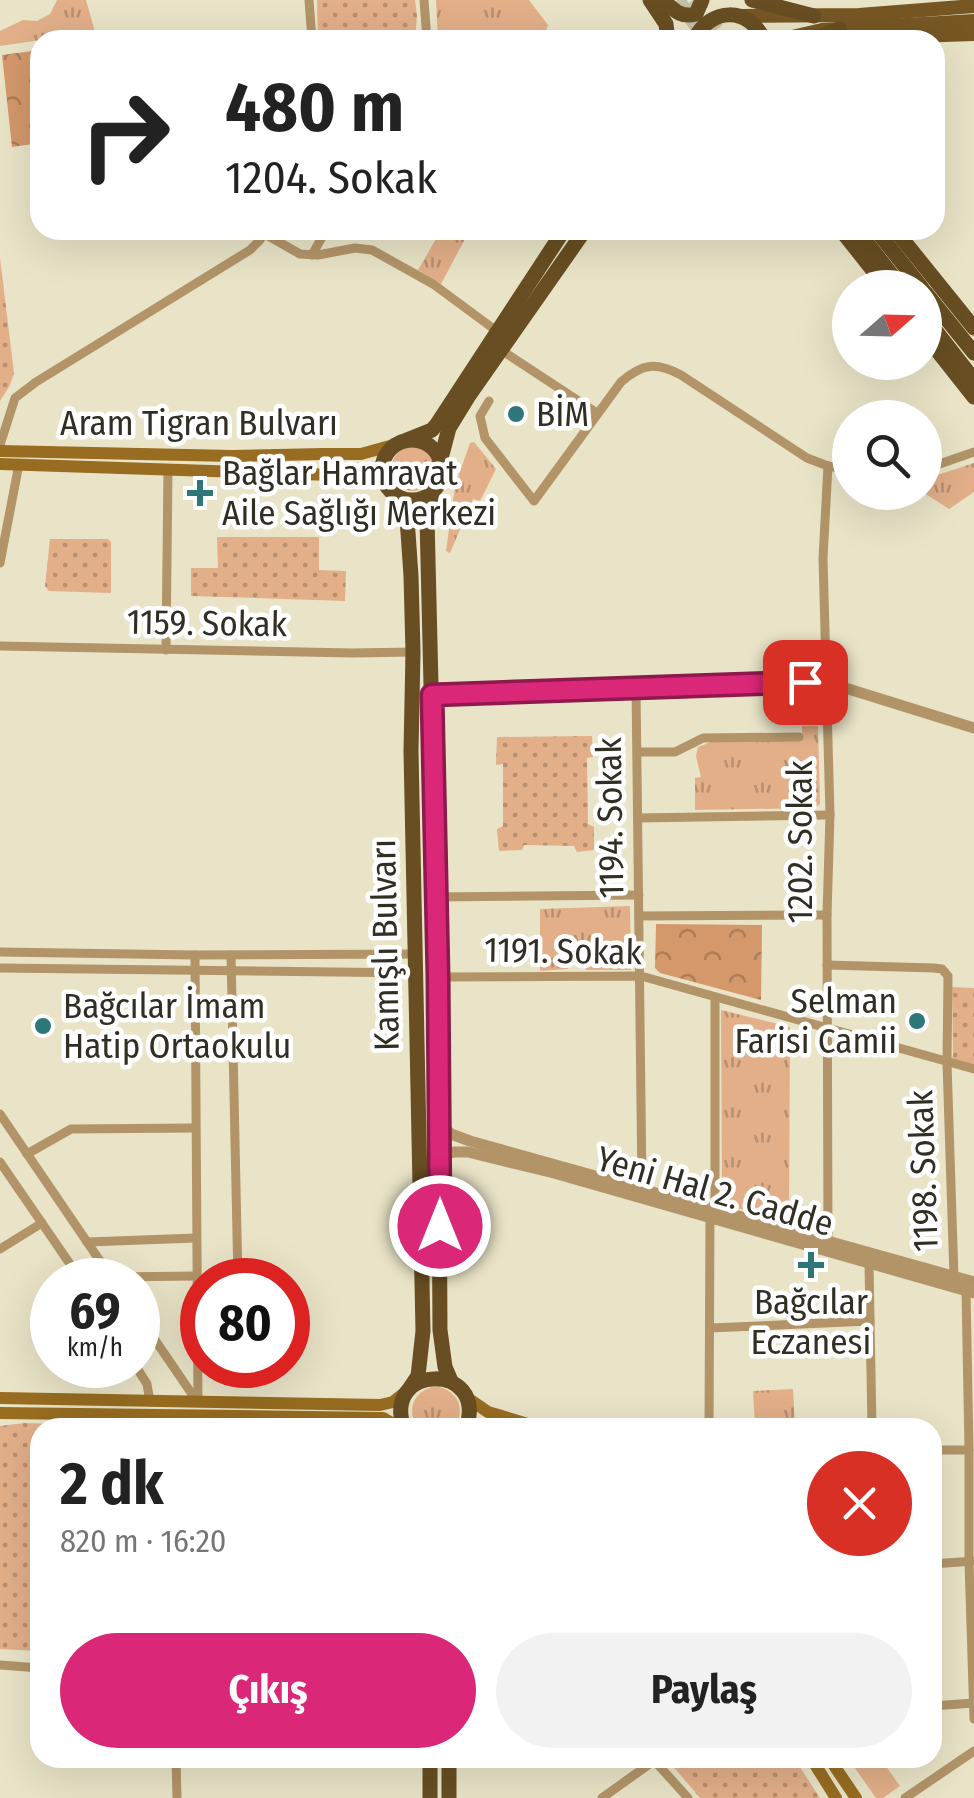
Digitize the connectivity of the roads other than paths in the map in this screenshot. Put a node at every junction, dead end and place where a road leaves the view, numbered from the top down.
1 (309, 0) edge
2 (424, 0) edge
3 (650, 0) edge
4 (662, 0) edge
5 (702, 0) edge
6 (711, 0) edge
7 (752, 0) edge
8 (965, 0) edge
9 (974, 6) edge
10 (946, 8) junction
11 (889, 13) edge
12 (729, 15) junction
13 (793, 16) junction
14 (814, 16) junction
15 (974, 22) edge
16 (839, 28) junction
17 (311, 30) edge
18 (426, 30) edge
19 (667, 30) edge
20 (684, 30) edge
21 (699, 30) edge
22 (759, 30) edge
23 (778, 30) edge
24 (822, 30) edge
25 (835, 30) edge
26 (907, 30) edge
27 (974, 34) edge
28 (945, 35) edge
29 (258, 240) edge
30 (277, 240) edge
31 (320, 240) edge
32 (546, 240) edge
33 (557, 240) edge
34 (577, 240) edge
35 (849, 240) edge
36 (864, 240) edge
37 (884, 240) edge
38 (902, 240) edge
39 (312, 255) junction
40 (873, 270) edge
41 (888, 270) edge
42 (907, 270) edge
43 (942, 314) edge
44 (500, 327) junction
45 (973, 327) edge
46 (942, 339) edge
47 (501, 350) junction
48 (974, 354) edge
49 (942, 356) edge
50 (974, 380) edge
51 (974, 394) edge
52 (489, 400) dead end
53 (598, 413) junction
54 (402, 442) junction
55 (0, 448) edge
56 (974, 452) edge
57 (440, 462) junction
58 (942, 463) edge
59 (0, 464) edge
60 (19, 464) junction
61 (828, 466) junction
62 (832, 467) edge
63 (168, 469) junction
64 (387, 487) junction
65 (432, 492) junction
66 (401, 498) junction
67 (0, 563) edge
68 (0, 646) edge
69 (166, 650) junction
70 (413, 652) junction
71 (826, 682) junction
72 (636, 687) junction
73 (432, 695) junction
74 (974, 728) edge
75 (799, 737) dead end
76 (638, 752) junction
77 (830, 815) junction
78 (639, 818) junction
79 (639, 895) junction
80 (436, 897) junction
81 (826, 915) junction
82 (639, 916) junction
83 (0, 952) edge
84 (416, 954) junction
85 (195, 955) junction
86 (232, 955) junction
87 (827, 964) junction
88 (0, 968) edge
89 (194, 972) junction
90 (232, 972) junction
91 (416, 973) junction
92 (438, 976) junction
93 (641, 976) junction
94 (715, 996) junction
95 (828, 1027) junction
96 (947, 1063) junction
97 (974, 1070) edge
98 (0, 1114) edge
99 (440, 1124) junction
100 (195, 1128) junction
101 (26, 1154) junction
102 (440, 1156) junction
103 (0, 1162) edge
104 (642, 1188) junction
105 (712, 1213) junction
106 (42, 1223) junction
107 (196, 1238) junction
108 (828, 1240) junction
109 (86, 1242) junction
110 (0, 1249) edge
111 (66, 1258) edge
112 (98, 1258) edge
113 (196, 1258) edge
114 (238, 1258) edge
115 (870, 1264) junction
116 (954, 1277) junction
117 (971, 1289) edge
118 (870, 1321) junction
119 (710, 1328) junction
120 (160, 1347) edge
121 (451, 1381) junction
122 (148, 1388) edge
123 (198, 1388) edge
124 (410, 1388) junction
125 (466, 1396) junction
126 (0, 1398) edge
127 (150, 1402) junction
128 (198, 1402) junction
129 (0, 1412) edge
130 (383, 1418) edge
131 (402, 1418) edge
132 (470, 1418) edge
133 (508, 1418) edge
134 (709, 1418) edge
135 (872, 1418) edge
136 (942, 1450) edge
137 (970, 1450) junction
138 (972, 1487) edge
139 (971, 1562) edge
140 (942, 1563) edge
141 (0, 1665) edge
142 (30, 1667) edge
143 (974, 1703) edge
144 (942, 1705) edge
145 (974, 1719) edge
146 (974, 1751) edge
147 (176, 1768) edge
148 (430, 1768) edge
149 (448, 1768) edge
150 (641, 1768) edge
151 (661, 1768) edge
152 (818, 1768) edge
153 (836, 1768) edge
154 (177, 1798) edge
155 (430, 1798) edge
156 (449, 1798) edge
157 (602, 1798) edge
158 (688, 1798) edge
159 (836, 1798) edge
160 (856, 1798) edge
161 (905, 1798) edge

1 - 17 street
2 - 18 street
3 - 19 highway
4 - 5 highway
4 - 20 highway
6 - 12 highway
7 - 14 highway
8 - 10 main road
9 - 10 main road
10 - 11 main road
11 - 14 main road
11 - 15 main road
11 - 16 main road
11 - 26 main road
12 - 13 main road
12 - 21 highway
12 - 22 highway
13 - 14 main road
13 - 23 main road
16 - 24 main road
16 - 25 highway
27 - 28 main road
29 - 55 street
30 - 39 street
31 - 39 street
32 - 44 highway
33 - 44 highway
34 - 47 highway
35 - 40 highway
36 - 41 highway
37 - 42 highway
38 - 45 highway
39 - 44 street
43 - 48 highway
44 - 54 highway
46 - 50 highway
47 - 53 street
47 - 57 highway
49 - 51 highway
52 - 53 street
53 - 61 street
54 - 55 main road, Aram Tigran Bulvarı
54 - 57 highway
54 - 64 highway
56 - 58 street
57 - 65 highway
59 - 60 main road
60 - 63 main road
60 - 67 street
61 - 62 street
61 - 71 street, 1202. Sokak
63 - 64 main road
63 - 69 street
64 - 66 highway
65 - 66 highway
65 - 73 highway, Kamışlı Bulvarı
66 - 70 highway, Kamışlı Bulvarı
68 - 69 street, 1159. Sokak
69 - 70 street, 1159. Sokak
70 - 84 highway, Kamışlı Bulvarı
71 - 72 street
71 - 74 street
71 - 77 street, 1202. Sokak
72 - 73 street
72 - 76 street, 1194. Sokak
73 - 80 highway, Kamışlı Bulvarı
75 - 76 street
76 - 78 street, 1194. Sokak
77 - 78 street
77 - 81 street, 1202. Sokak
78 - 79 street, 1194. Sokak
79 - 80 street
79 - 82 street, 1194. Sokak
80 - 92 highway, Kamışlı Bulvarı
81 - 82 street
81 - 87 street, 1202. Sokak
82 - 93 street, 1194. Sokak
83 - 85 street
84 - 86 street
84 - 91 highway, Kamışlı Bulvarı
85 - 86 street
85 - 89 street
86 - 90 street
87 - 95 street, 1202. Sokak
87 - 96 street, 1198. Sokak
88 - 89 street
89 - 90 street
89 - 100 street
90 - 91 street
90 - 114 street
91 - 124 highway, Kamışlı Bulvarı
92 - 93 street, 1191. Sokak
92 - 99 highway, Kamışlı Bulvarı
93 - 94 street, 1191. Sokak
93 - 104 street, 1194. Sokak
94 - 95 street, 1191. Sokak
94 - 105 street
95 - 96 street, 1191. Sokak
95 - 108 street, 1202. Sokak
96 - 97 street, 1191. Sokak
96 - 116 street, 1198. Sokak
98 - 101 street
99 - 102 highway, Kamışlı Bulvarı
99 - 104 street
100 - 101 street
100 - 107 street
101 - 109 street
102 - 105 street, Yeni Hal 2. Cadde
102 - 121 highway, Kamışlı Bulvarı
103 - 106 street
104 - 105 street
105 - 108 street
105 - 115 street, Yeni Hal 2. Cadde
105 - 119 street
106 - 110 street
106 - 111 street
107 - 109 street
107 - 113 street
108 - 116 street
109 - 112 street
115 - 117 street, Yeni Hal 2. Cadde
115 - 118 street
116 - 117 street
117 - 137 street
118 - 119 street
118 - 135 street
119 - 134 street
120 - 128 street
121 - 124 highway
121 - 125 highway
122 - 127 street
123 - 128 street
124 - 128 main road
124 - 131 highway, Kamışlı Bulvarı
125 - 132 highway
125 - 133 main road
126 - 127 main road
127 - 128 main road
129 - 130 main road
136 - 137 street
137 - 138 street
138 - 139 street
139 - 140 street
139 - 143 street
141 - 142 street
143 - 144 street
143 - 145 street
146 - 161 street
147 - 154 street
148 - 155 highway
149 - 156 highway
150 - 157 street
151 - 158 street
152 - 159 main road
153 - 160 main road

